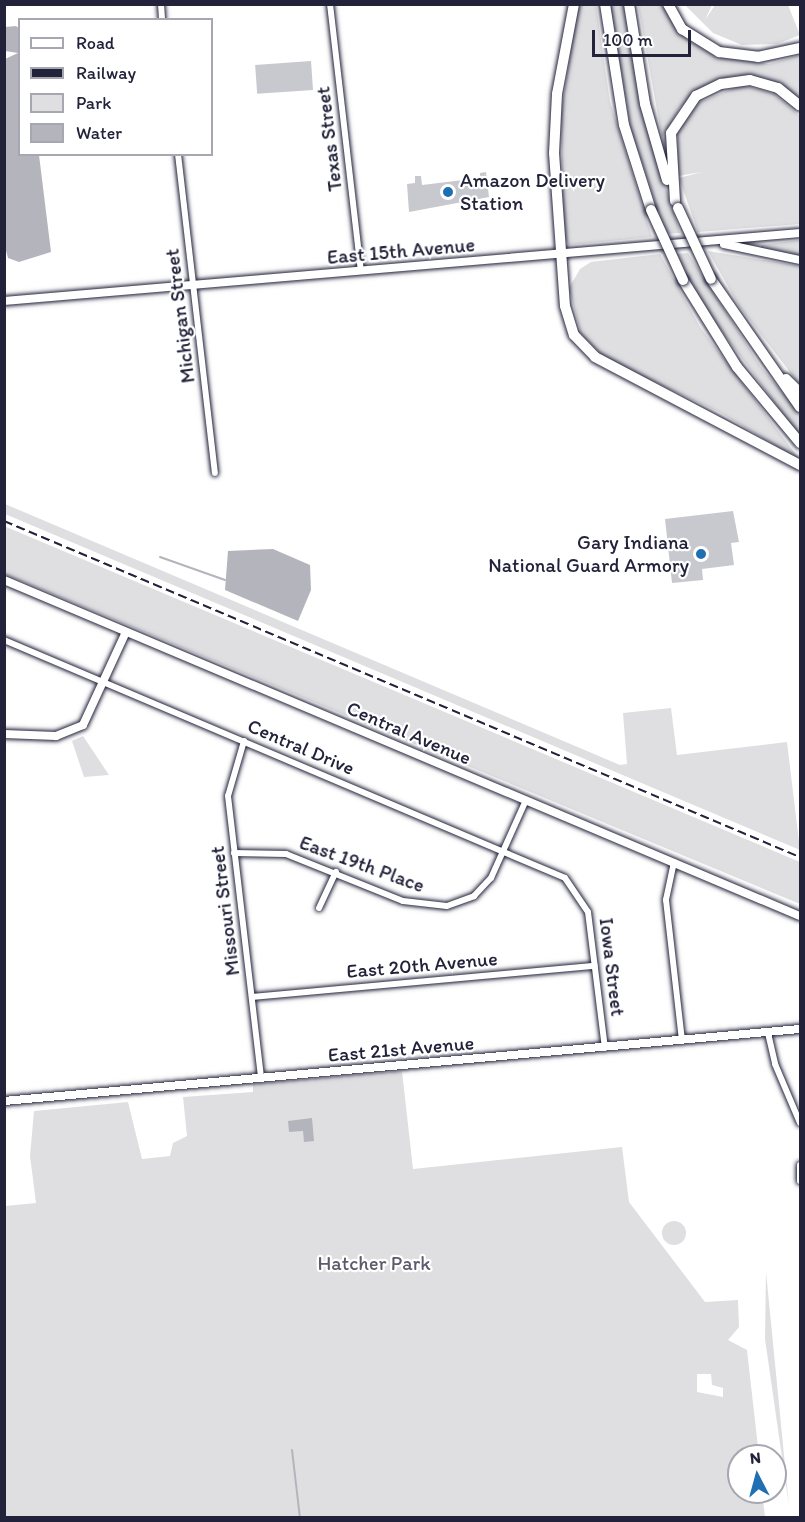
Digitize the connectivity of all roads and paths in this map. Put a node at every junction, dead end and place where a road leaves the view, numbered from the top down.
1 (330, 4) edge
2 (574, 4) edge
3 (605, 4) edge
4 (629, 4) edge
5 (668, 4) edge
6 (675, 4) edge
7 (801, 41) edge
8 (801, 48) edge
9 (801, 106) edge
10 (178, 156) edge
11 (676, 204) junction
12 (801, 233) edge
13 (715, 242) junction
14 (561, 255) junction
15 (801, 261) edge
16 (361, 270) junction
17 (193, 285) junction
18 (4, 302) edge
19 (756, 349) junction
20 (801, 393) edge
21 (801, 407) edge
22 (801, 442) edge
23 (801, 465) edge
24 (215, 473) dead end
25 (4, 580) edge
26 (126, 632) junction
27 (4, 640) edge
28 (106, 683) junction
29 (4, 734) edge
30 (244, 741) junction
31 (526, 800) junction
32 (504, 851) junction
33 (234, 852) junction
34 (674, 862) junction
35 (336, 872) junction
36 (580, 893) joint
37 (319, 908) dead end
38 (801, 916) edge
39 (595, 966) junction
40 (252, 997) junction
41 (801, 1029) edge
42 (768, 1033) junction
43 (682, 1041) junction
44 (605, 1048) junction
45 (261, 1078) junction
46 (4, 1101) edge
47 (801, 1123) edge
48 (801, 1165) edge
49 (801, 1181) edge

1 - 16 street, Texas Street
2 - 14 highway
3 - 22 highway, bridge
4 - 11 highway
5 - 8 highway
6 - 7 highway
9 - 11 highway
10 - 17 street, Michigan Street
11 - 19 highway, bridge
12 - 13 street, East 15th Avenue
13 - 14 street, East 15th Avenue
13 - 15 street
14 - 16 street, East 15th Avenue
14 - 23 highway
16 - 17 street, East 15th Avenue
17 - 18 street, East 15th Avenue
17 - 24 street, Michigan Street
19 - 20 highway
19 - 21 highway
25 - 26 street, Central Avenue
26 - 28 street
26 - 31 street, Central Avenue
27 - 28 street, Central Drive
28 - 29 street
28 - 30 street, Central Drive
30 - 32 street, Central Drive
30 - 33 street, Missouri Street
31 - 32 street, East 19th Place
31 - 34 street, Central Avenue
32 - 35 street, East 19th Place
32 - 36 street, Central Drive
33 - 35 street, East 19th Place
33 - 40 street, Missouri Street
34 - 38 street, Central Avenue
34 - 43 street
35 - 37 street
36 - 39 street, Iowa Street
39 - 40 street, East 20th Avenue
39 - 44 street, Iowa Street
40 - 45 street, Missouri Street
41 - 42 street, East 21st Avenue
42 - 43 street, East 21st Avenue
42 - 47 street
43 - 44 street, East 21st Avenue
44 - 45 street, East 21st Avenue
45 - 46 street, East 21st Avenue
48 - 49 street

